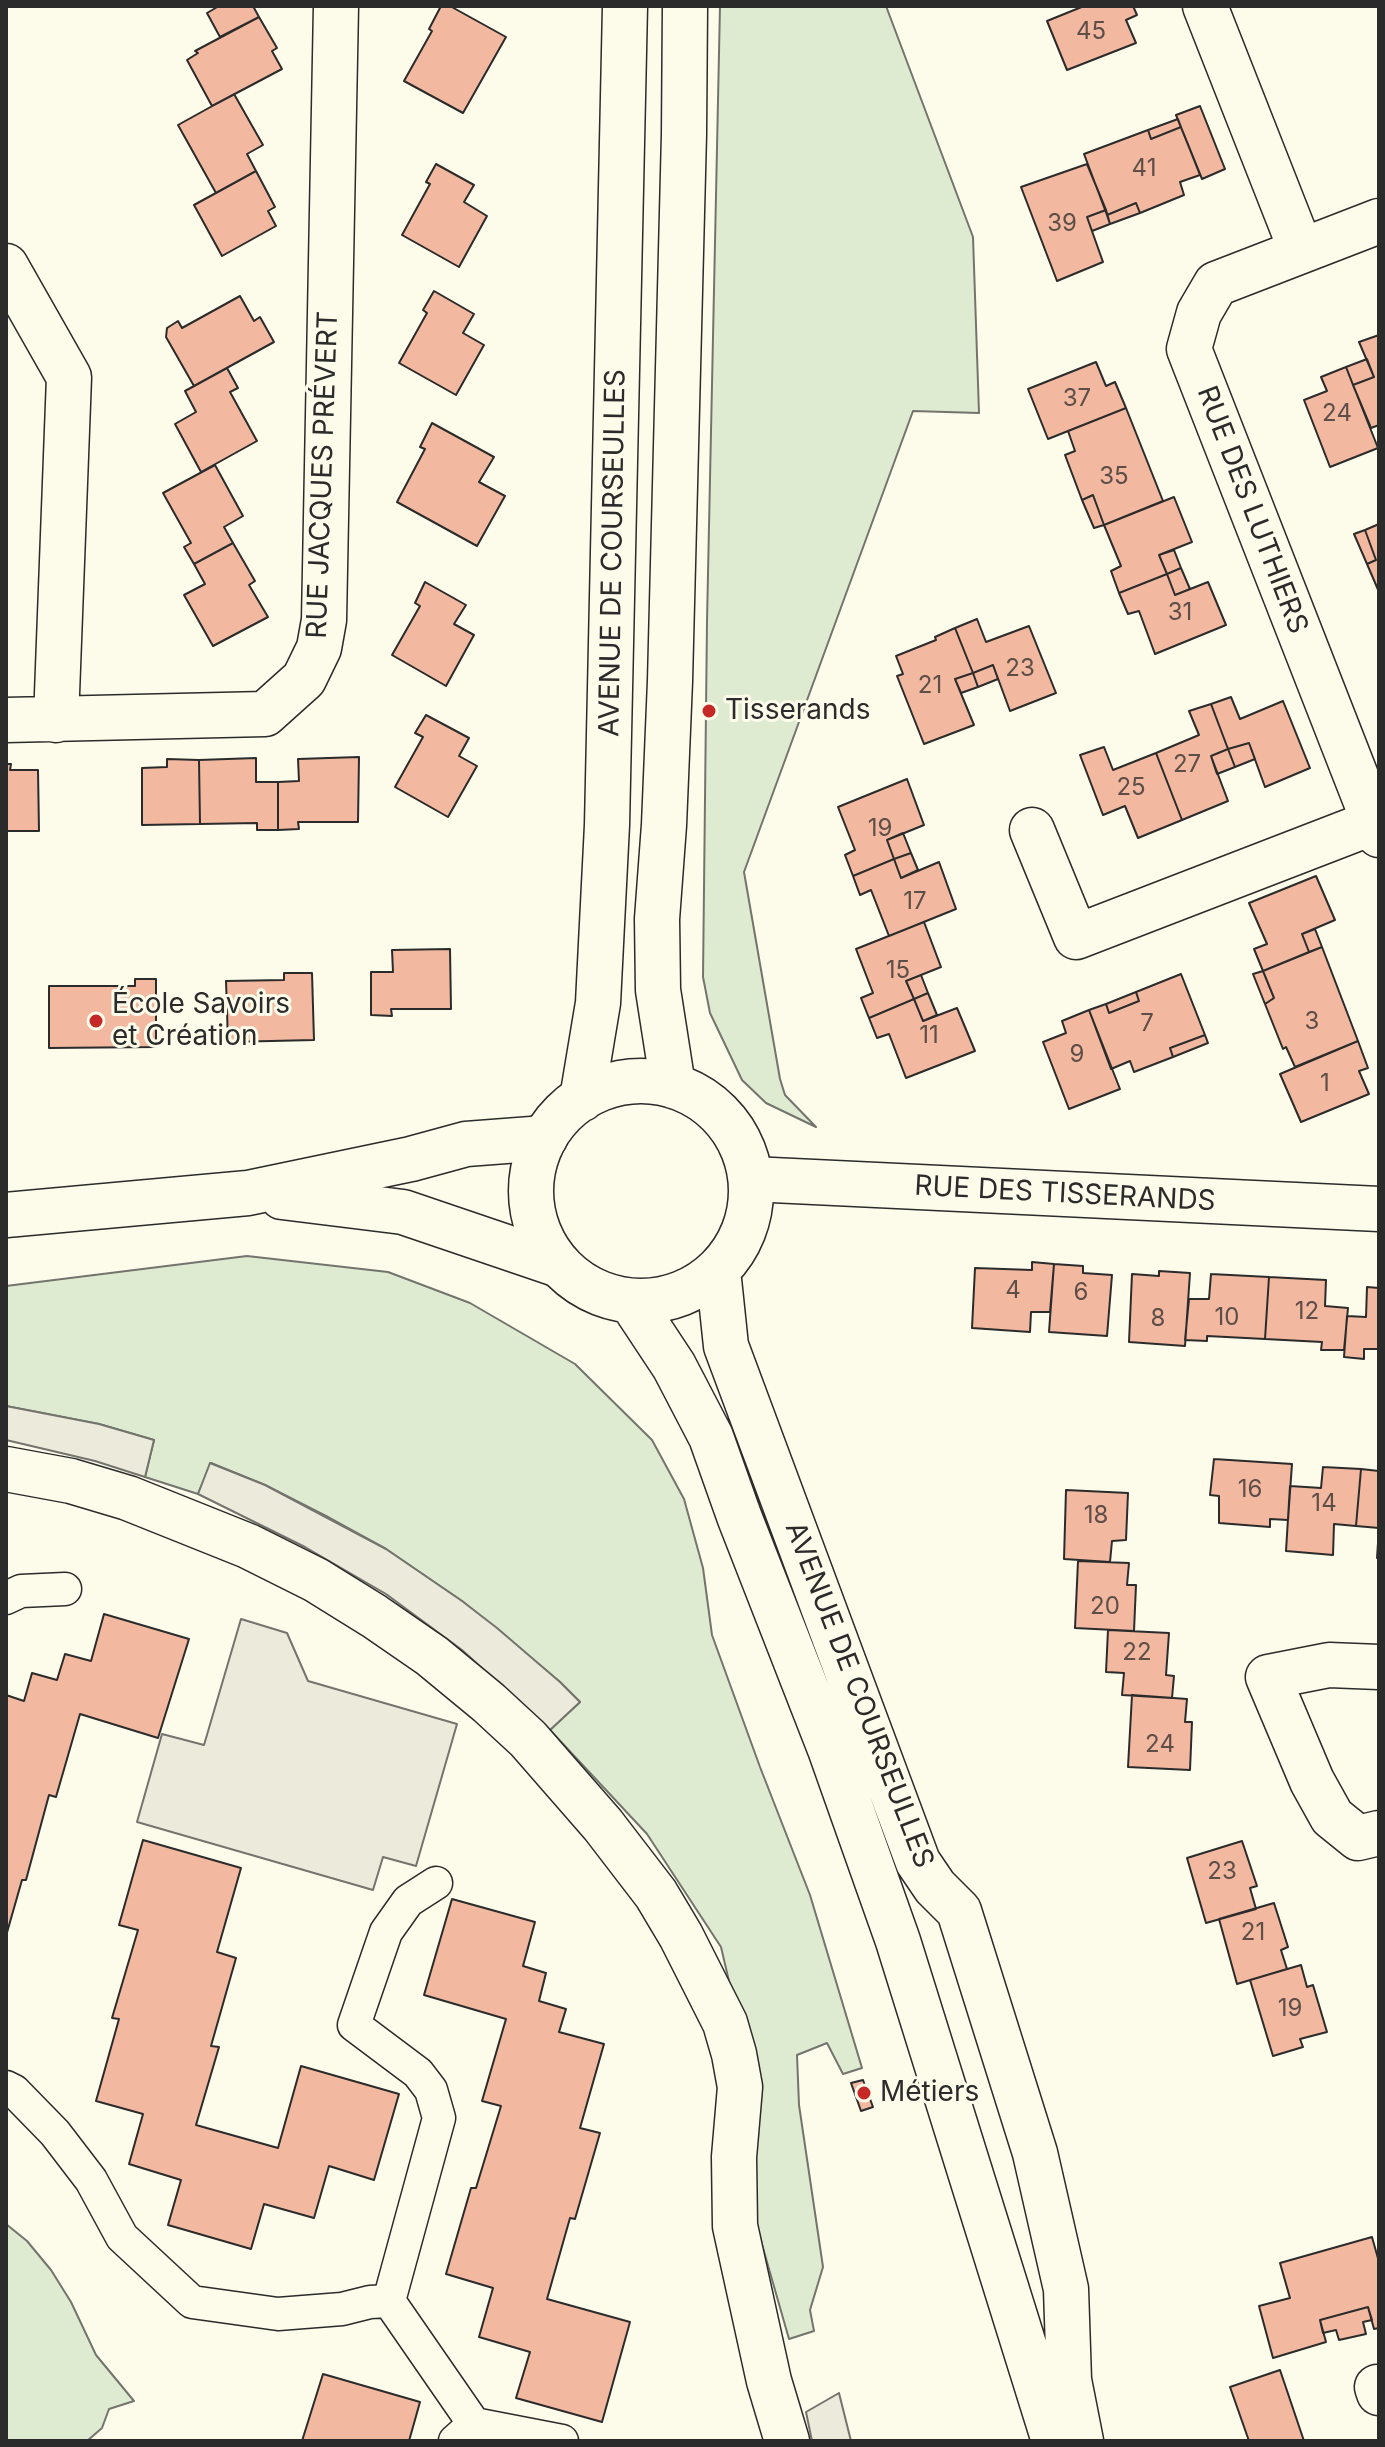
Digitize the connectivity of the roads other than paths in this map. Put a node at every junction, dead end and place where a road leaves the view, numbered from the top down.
1 (336, 6) edge
2 (625, 6) edge
3 (1205, 6) edge
4 (685, 14) edge
5 (1379, 221) edge
6 (1301, 250) junction
7 (6, 266) edge
8 (6, 720) edge
9 (56, 720) junction
10 (1376, 829) edge
11 (1032, 830) dead end
12 (673, 1086) junction
13 (582, 1099) junction
14 (545, 1138) junction
15 (751, 1179) junction
16 (248, 1193) junction
17 (1379, 1209) edge
18 (6, 1215) edge
19 (559, 1265) junction
20 (718, 1270) junction
21 (631, 1301) junction
22 (6, 1469) edge
23 (65, 1589) dead end
24 (6, 1598) edge
25 (1379, 1667) edge
26 (1379, 1833) edge
27 (436, 1883) dead end
28 (6, 2087) edge
29 (389, 2301) junction
30 (1047, 2431) edge
31 (464, 2432) edge
32 (562, 2441) edge
33 (787, 2441) edge
34 (1081, 2441) edge

1 - 9 street, RUE JACQUES PRÉVERT
2 - 13 street, AVENUE DE COURSEULLES
3 - 6 street
4 - 12 street, AVENUE DE COURSEULLES
5 - 6 street, RUE DES LUTHIERS
6 - 10 street, RUE DES LUTHIERS
7 - 9 street
8 - 9 street, RUE JACQUES PRÉVERT
10 - 11 street, RUE DES LUTHIERS
12 - 13 street
12 - 15 street
13 - 14 street
14 - 16 street
14 - 19 street
15 - 17 street, RUE DES TISSERANDS
15 - 20 street
16 - 18 street
16 - 19 street
19 - 21 street
20 - 21 street
20 - 34 street, AVENUE DE COURSEULLES
21 - 30 street, AVENUE DE COURSEULLES
22 - 33 street
23 - 24 street
25 - 26 street
27 - 29 street
28 - 29 street
29 - 31 street
31 - 32 street

